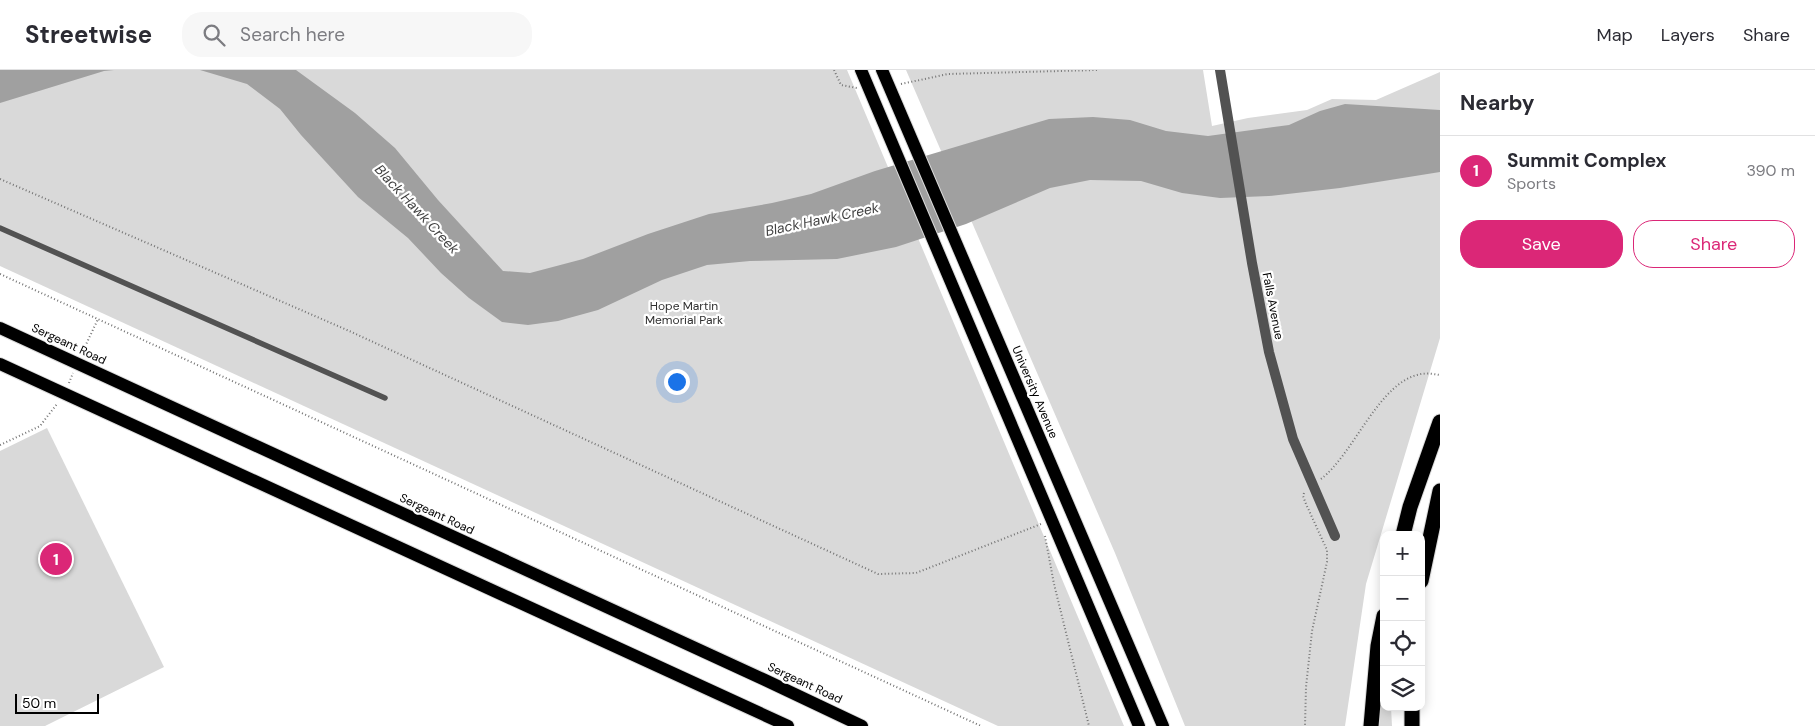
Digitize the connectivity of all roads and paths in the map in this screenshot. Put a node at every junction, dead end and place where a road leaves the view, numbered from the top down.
1 (834, 70) edge
2 (861, 70) edge
3 (882, 70) edge
4 (1097, 70) edge
5 (1220, 70) edge
6 (889, 86) junction
7 (870, 90) junction
8 (0, 179) edge
9 (0, 228) edge
10 (0, 274) edge
11 (0, 328) edge
12 (0, 364) edge
13 (385, 398) dead end
14 (1440, 422) edge
15 (1440, 491) edge
16 (1042, 523) dead end
17 (1404, 531) edge
18 (1044, 532) dead end
19 (1335, 536) dead end
20 (1422, 576) edge
21 (1383, 621) edge
22 (1412, 711) edge
23 (788, 726) edge
24 (862, 726) edge
25 (981, 726) edge
26 (1089, 726) edge
27 (1139, 726) edge
28 (1163, 726) edge
29 (1371, 726) edge
30 (1412, 726) edge

1 - 7 path
2 - 7 main road
3 - 6 main road, University Avenue
4 - 6 path
5 - 19 street, Falls Avenue
6 - 28 main road, University Avenue
7 - 27 main road
8 - 16 path
9 - 13 lane
10 - 25 path
11 - 24 main road, Sergeant Road
12 - 23 main road
14 - 17 highway
15 - 20 highway
18 - 26 path
21 - 29 highway
22 - 30 highway

